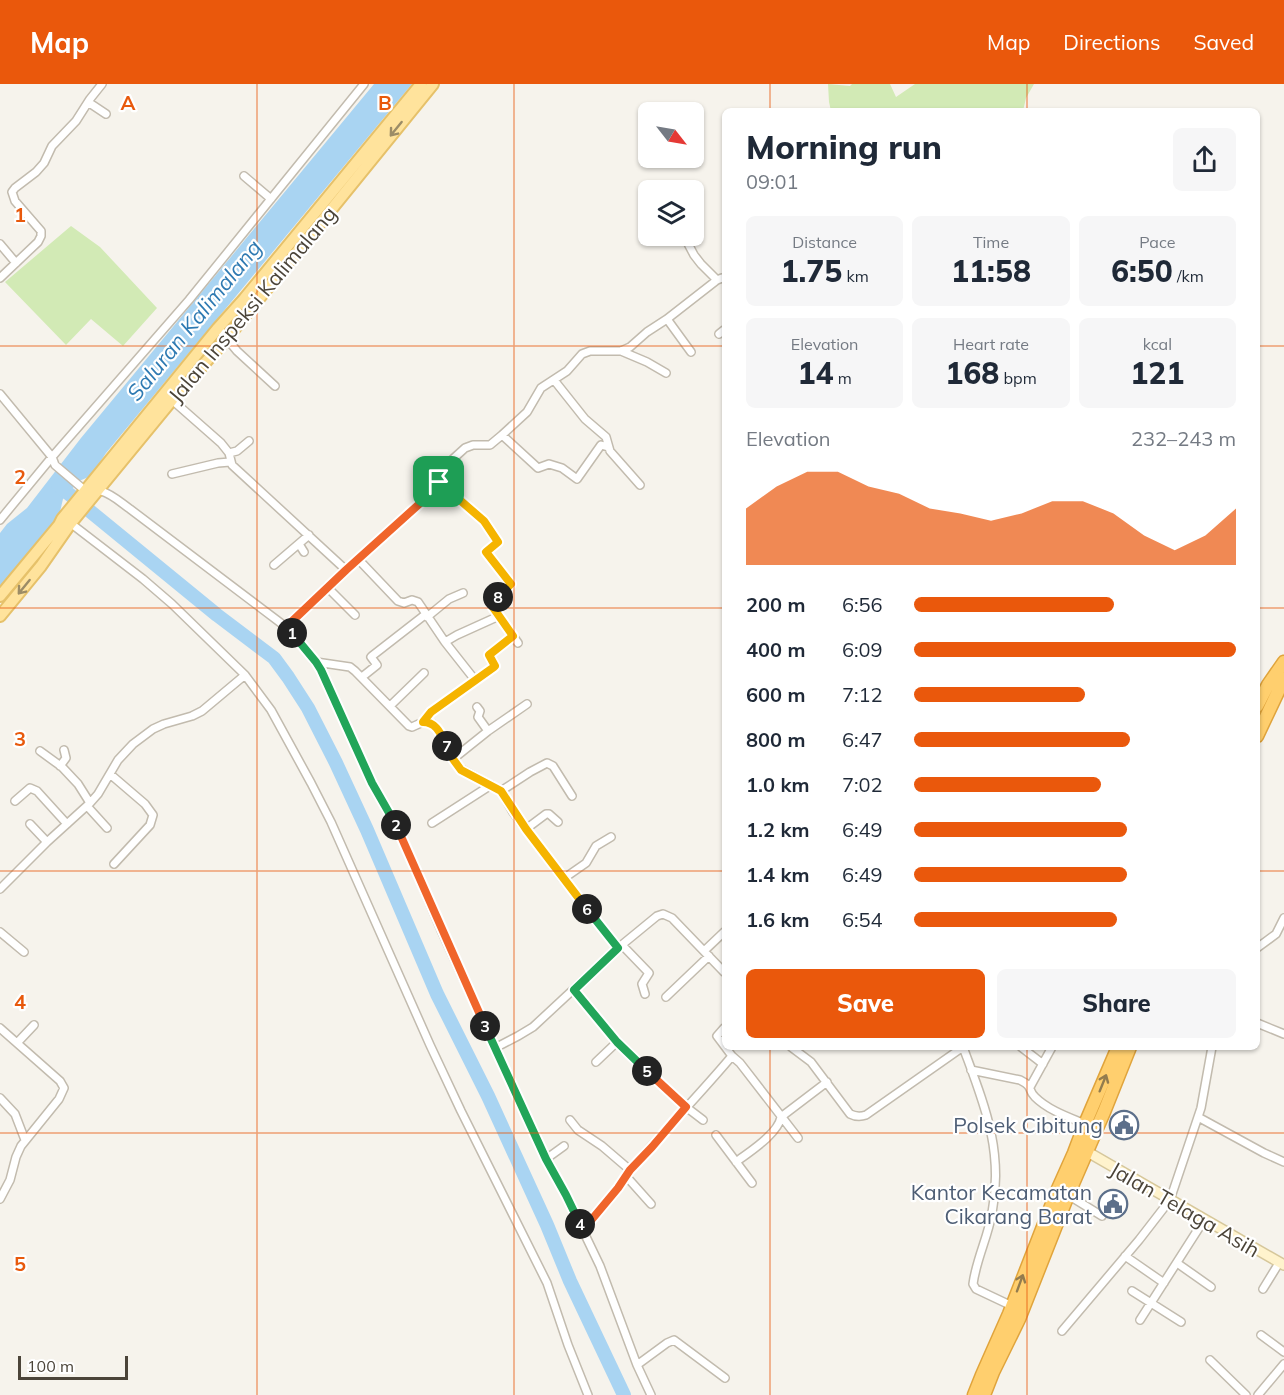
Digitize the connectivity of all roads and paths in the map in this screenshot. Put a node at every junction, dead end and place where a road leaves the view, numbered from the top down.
1 (102, 84) edge
2 (364, 84) edge
3 (421, 84) edge
4 (433, 84) edge
5 (88, 102) junction
6 (106, 114) dead end
7 (244, 176) dead end
8 (347, 182) junction
9 (271, 199) junction
10 (0, 244) edge
11 (689, 246) edge
12 (16, 263) junction
13 (722, 277) edge
14 (0, 279) edge
15 (667, 320) junction
16 (218, 328) junction
17 (226, 338) junction
18 (621, 351) junction
19 (691, 352) dead end
20 (666, 373) dead end
21 (554, 380) junction
22 (275, 386) dead end
23 (1, 397) edge
24 (168, 397) junction
25 (502, 435) junction
26 (249, 441) dead end
27 (608, 447) junction
28 (229, 453) junction
29 (52, 457) junction
30 (230, 462) junction
31 (172, 474) dead end
32 (439, 482) junction
33 (640, 486) dead end
34 (90, 490) junction
35 (1, 516) edge
36 (67, 519) junction
37 (309, 536) junction
38 (299, 544) junction
39 (304, 552) dead end
40 (358, 559) junction
41 (36, 562) junction
42 (274, 566) dead end
43 (346, 570) junction
44 (327, 587) junction
45 (463, 594) dead end
46 (0, 596) edge
47 (355, 615) dead end
48 (427, 615) junction
49 (0, 616) edge
50 (499, 616) junction
51 (286, 627) junction
52 (513, 636) junction
53 (445, 642) junction
54 (518, 643) dead end
55 (316, 662) junction
56 (1284, 662) edge
57 (423, 673) dead end
58 (245, 675) junction
59 (362, 677) junction
60 (1284, 679) edge
61 (475, 680) junction
62 (1260, 701) edge
63 (527, 704) dead end
64 (390, 706) junction
65 (477, 707) dead end
66 (423, 722) junction
67 (1260, 730) edge
68 (488, 731) junction
69 (64, 750) dead end
70 (40, 751) dead end
71 (453, 759) junction
72 (60, 766) junction
73 (110, 774) junction
74 (491, 785) junction
75 (501, 791) junction
76 (572, 796) dead end
77 (15, 801) dead end
78 (89, 805) junction
79 (432, 822) dead end
80 (558, 822) dead end
81 (30, 824) dead end
82 (67, 824) junction
83 (107, 828) dead end
84 (526, 829) junction
85 (611, 837) dead end
86 (47, 842) junction
87 (114, 864) dead end
88 (562, 879) junction
89 (0, 888) edge
90 (1284, 918) edge
91 (0, 932) edge
92 (722, 934) edge
93 (620, 946) junction
94 (1260, 946) edge
95 (24, 952) dead end
96 (706, 954) junction
97 (722, 970) edge
98 (574, 990) junction
99 (645, 994) dead end
100 (666, 997) dead end
101 (1260, 1024) edge
102 (34, 1025) dead end
103 (0, 1028) edge
104 (722, 1030) edge
105 (1284, 1034) edge
106 (617, 1042) junction
107 (17, 1043) junction
108 (722, 1044) edge
109 (495, 1048) junction
110 (726, 1050) edge
111 (796, 1050) edge
112 (959, 1050) edge
113 (964, 1050) edge
114 (1025, 1050) edge
115 (1051, 1050) edge
116 (1119, 1050) edge
117 (1119, 1050) edge
118 (1211, 1050) edge
119 (732, 1056) junction
120 (596, 1062) dead end
121 (1043, 1064) junction
122 (971, 1070) junction
123 (827, 1082) junction
124 (1030, 1087) junction
125 (0, 1098) edge
126 (686, 1107) junction
127 (781, 1117) junction
128 (1198, 1117) junction
129 (570, 1120) dead end
130 (703, 1120) dead end
131 (1085, 1124) junction
132 (716, 1135) dead end
133 (798, 1138) dead end
134 (25, 1140) junction
135 (564, 1146) dead end
136 (1086, 1151) junction
137 (546, 1159) junction
138 (736, 1162) junction
139 (1284, 1162) edge
140 (628, 1173) junction
141 (752, 1183) dead end
142 (1068, 1195) junction
143 (0, 1198) edge
144 (1170, 1200) junction
145 (651, 1203) dead end
146 (1102, 1216) dead end
147 (1204, 1220) junction
148 (583, 1230) junction
149 (1125, 1256) junction
150 (1177, 1263) junction
151 (1282, 1264) edge
152 (1164, 1282) junction
153 (1211, 1287) dead end
154 (1263, 1289) dead end
155 (1132, 1291) dead end
156 (1151, 1302) junction
157 (1013, 1313) junction
158 (1140, 1320) dead end
159 (1181, 1322) dead end
160 (1062, 1331) dead end
161 (1261, 1335) dead end
162 (1284, 1352) edge
163 (1210, 1360) dead end
164 (1284, 1364) edge
165 (637, 1365) junction
166 (725, 1378) dead end
167 (588, 1395) edge
168 (651, 1395) edge
169 (974, 1395) edge
170 (984, 1395) edge
171 (1246, 1395) edge
172 (1258, 1395) edge

1 - 5 street
2 - 9 street
3 - 8 main road, Jalan Inspeksi Kalimalang
4 -> 8 main road, Jalan Inspeksi Kalimalang
5 - 6 street
5 - 12 street
7 - 9 street
8 - 16 main road, Jalan Inspeksi Kalimalang
8 - 17 main road, Jalan Inspeksi Kalimalang
9 - 29 street
10 - 12 street
11 - 13 street
12 - 14 street
13 - 15 street
15 - 18 street
15 - 19 street
16 - 17 street
16 - 24 main road, Jalan Inspeksi Kalimalang
17 - 22 street
17 - 24 main road, Jalan Inspeksi Kalimalang
18 - 20 street
18 - 21 street
21 - 25 street
21 - 27 street
23 - 29 street
24 - 28 street
24 - 34 main road, Jalan Inspeksi Kalimalang
25 - 27 street
25 - 32 street
26 - 28 street
27 - 33 street
28 - 30 street
29 - 34 street
29 - 35 street
30 - 31 street
30 - 37 street
32 - 40 street
32 - 50 street
34 - 36 main road, Jalan Inspeksi Kalimalang
34 - 51 street
36 - 41 main road, Jalan Inspeksi Kalimalang
36 - 58 street
37 - 38 street
37 - 43 street
38 - 39 street
38 - 42 street
40 - 43 street
40 - 48 street
41 - 46 main road, Jalan Inspeksi Kalimalang
41 -> 49 main road, Jalan Inspeksi Kalimalang
43 - 44 street
44 - 47 street
44 - 51 street
45 - 48 street
48 - 53 street
48 - 59 street
50 - 52 street
50 - 53 street
51 - 55 street
52 - 54 street
52 - 61 street
53 - 61 street
55 - 59 street
55 - 109 street
56 - 62 highway
57 - 64 street
58 - 73 street
58 - 167 street
59 - 64 street
60 - 67 highway
61 - 66 street
63 - 68 street
64 - 66 street
65 - 68 street
66 - 71 street
68 - 71 street
69 - 72 street
70 - 72 street
71 - 74 street
72 - 78 street
73 - 78 street
73 - 87 street
74 - 75 street
74 - 79 street
75 - 76 street
75 - 84 street
77 - 82 street
78 - 82 street
78 - 83 street
80 - 84 street
81 - 86 street
82 - 86 street
84 - 88 street
85 - 88 street
86 - 89 street
88 - 93 street
90 - 94 street
91 - 95 street
92 - 96 street
93 - 96 street
93 - 98 street
93 - 99 street
96 - 97 street
96 - 100 street
98 - 106 street
98 - 109 street
101 - 105 street
102 - 107 street
103 - 107 street
104 - 108 street
106 - 120 street
106 - 126 street
107 - 134 street
109 - 137 street
110 - 119 street
111 - 123 street
112 - 123 street
113 - 122 street
114 - 121 street
115 - 121 street
131 -> 116 highway
117 - 136 highway
118 - 128 street
119 - 126 street
119 - 127 street
121 - 124 street
122 - 124 street
122 - 157 street
123 - 127 street
124 - 131 street
125 - 134 street
126 - 130 street
126 - 140 street
127 - 133 street
127 - 138 street
128 - 139 street
128 - 144 street
129 - 140 street
157 -> 131 highway
132 - 138 street
134 - 143 street
135 - 137 street
136 - 142 highway
136 - 144 street, Jalan Telaga Asih
137 - 148 street
138 - 141 street
140 - 145 street
140 - 148 street
142 - 146 street
142 - 157 highway
144 - 147 street, Jalan Telaga Asih
144 - 149 street
147 - 150 street
147 - 151 street, Jalan Telaga Asih
148 - 165 street
149 - 152 street
149 - 160 street
150 - 152 street
150 - 153 street
151 - 154 street
152 - 156 street
155 - 156 street
156 - 158 street
156 - 159 street
157 - 169 highway
157 - 170 highway
161 - 162 street
163 - 171 street
164 - 172 street
165 - 166 street
165 - 168 street

